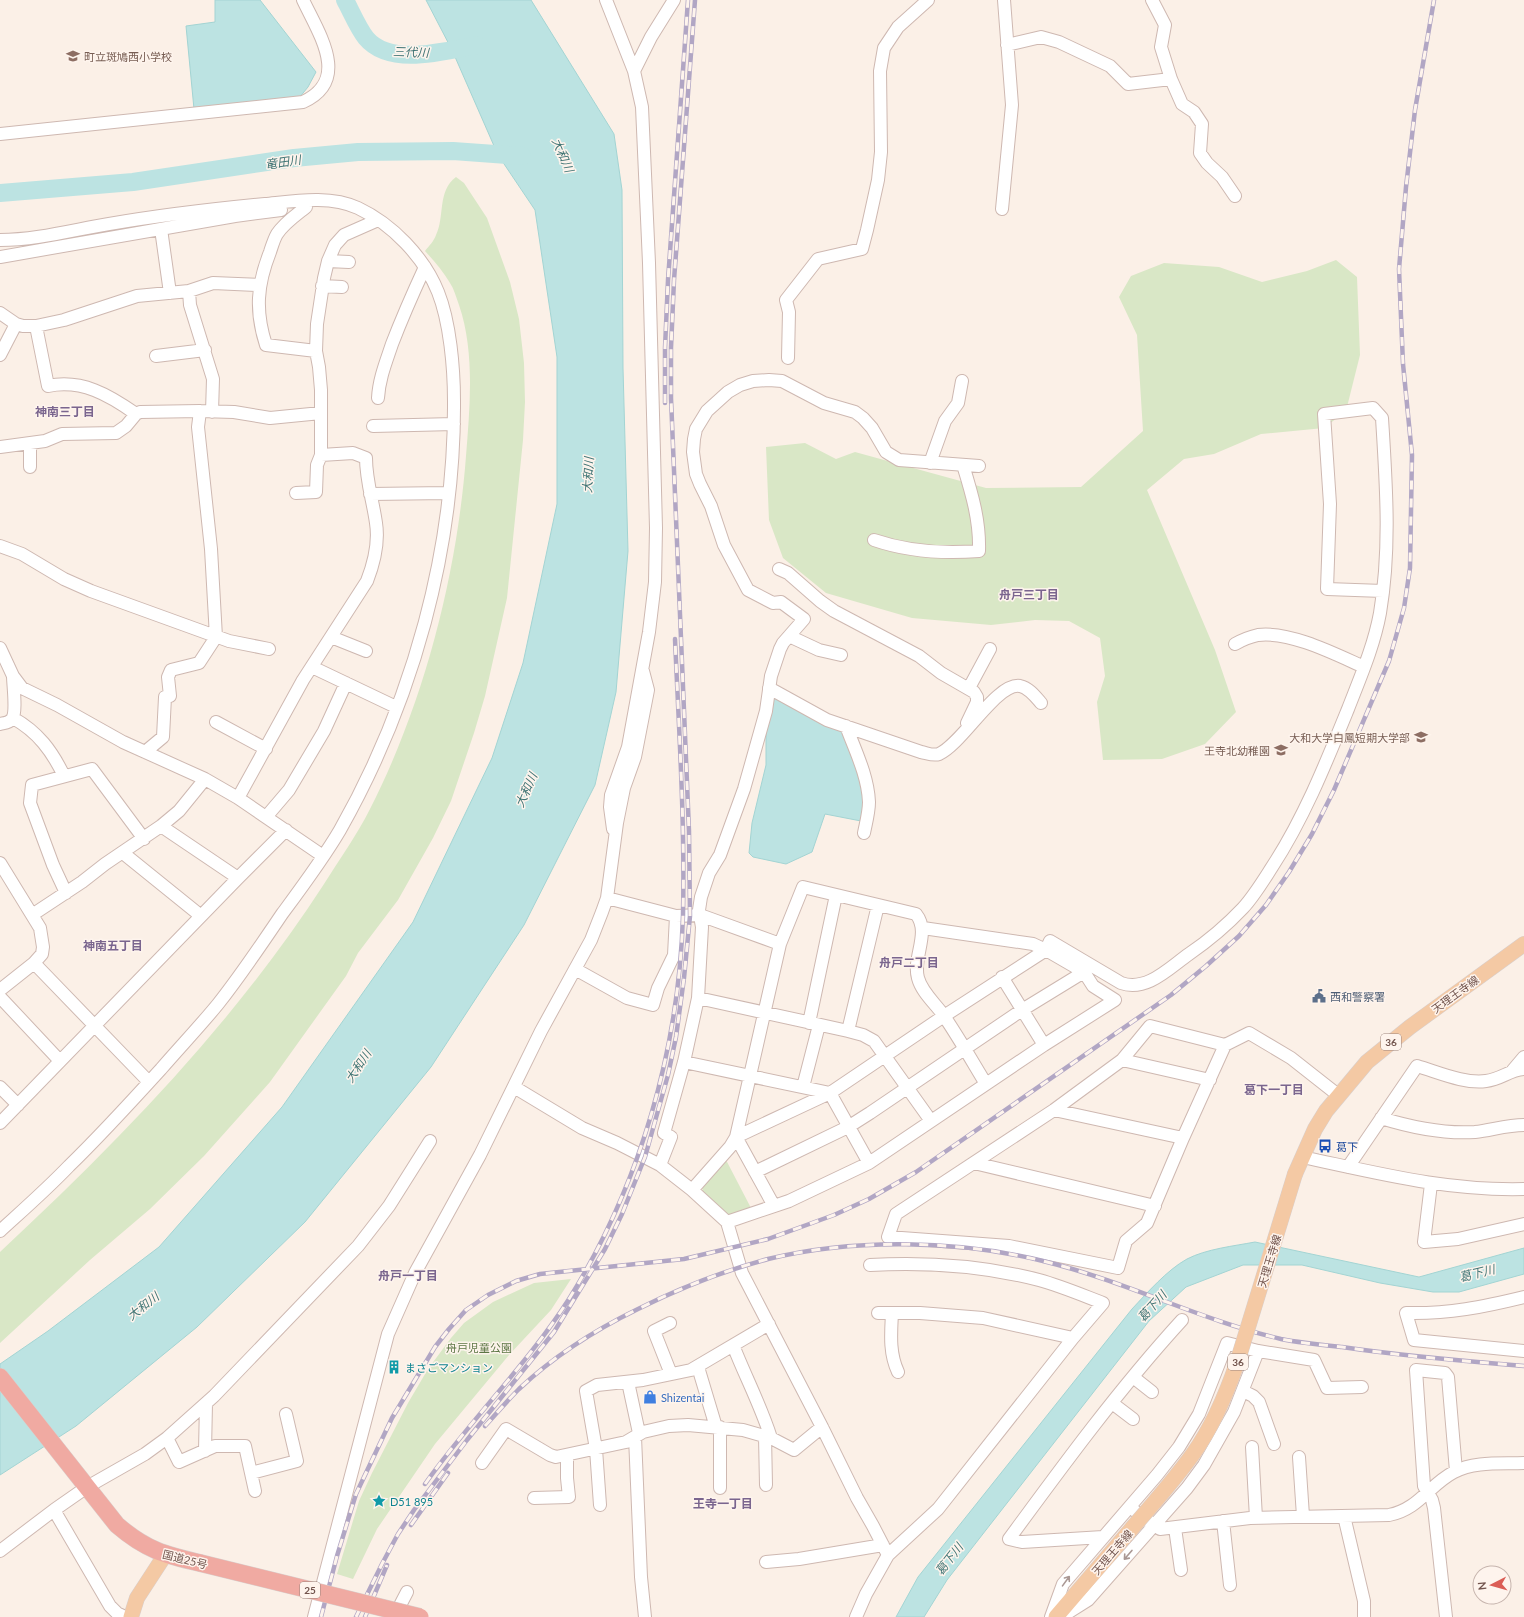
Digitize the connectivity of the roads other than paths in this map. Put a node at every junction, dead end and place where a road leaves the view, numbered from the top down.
1 (303, 0) edge
2 (606, 0) edge
3 (674, 0) edge
4 (928, 0) edge
5 (1004, 0) edge
6 (1152, 0) edge
7 (1007, 44) junction
8 (634, 71) junction
9 (1171, 79) junction
10 (0, 134) edge
11 (1235, 196) dead end
12 (311, 204) junction
13 (1002, 210) dead end
14 (378, 220) junction
15 (161, 229) junction
16 (0, 240) edge
17 (0, 257) edge
18 (328, 261) junction
19 (350, 262) dead end
20 (425, 267) junction
21 (259, 285) junction
22 (322, 286) junction
23 (342, 287) dead end
24 (189, 291) junction
25 (170, 292) junction
26 (0, 314) edge
27 (16, 324) junction
28 (36, 326) junction
29 (205, 350) junction
30 (316, 351) junction
31 (0, 356) edge
32 (156, 356) dead end
33 (788, 358) dead end
34 (962, 380) dead end
35 (378, 398) dead end
36 (206, 411) junction
37 (136, 414) junction
38 (321, 414) junction
39 (454, 424) junction
40 (373, 426) dead end
41 (30, 443) junction
42 (0, 447) edge
43 (321, 455) junction
44 (930, 463) junction
45 (963, 465) junction
46 (979, 466) dead end
47 (30, 467) dead end
48 (296, 493) dead end
49 (448, 493) junction
50 (370, 494) junction
51 (874, 540) dead end
52 (0, 546) edge
53 (778, 569) dead end
54 (1383, 591) junction
55 (789, 636) junction
56 (216, 637) junction
57 (331, 637) junction
58 (1235, 644) dead end
59 (0, 648) edge
60 (269, 649) dead end
61 (990, 650) dead end
62 (366, 651) dead end
63 (841, 656) dead end
64 (312, 667) junction
65 (1364, 667) junction
66 (13, 676) junction
67 (346, 683) junction
68 (769, 688) junction
69 (969, 688) junction
70 (1041, 703) dead end
71 (396, 707) junction
72 (13, 718) junction
73 (216, 722) dead end
74 (0, 724) edge
75 (846, 726) junction
76 (963, 733) junction
77 (266, 749) junction
78 (145, 752) junction
79 (64, 776) junction
80 (206, 779) junction
81 (238, 798) junction
82 (266, 817) junction
83 (161, 826) junction
84 (286, 830) junction
85 (864, 833) dead end
86 (144, 839) junction
87 (123, 853) junction
88 (323, 856) junction
89 (0, 863) edge
90 (238, 878) junction
91 (66, 893) junction
92 (836, 895) junction
93 (607, 898) junction
94 (878, 905) junction
95 (32, 915) junction
96 (700, 915) junction
97 (202, 916) junction
98 (676, 916) junction
99 (923, 928) junction
100 (780, 944) junction
101 (1524, 944) edge
102 (1046, 950) junction
103 (34, 963) junction
104 (575, 969) junction
105 (1084, 972) junction
106 (1002, 977) junction
107 (0, 990) edge
108 (0, 997) edge
109 (698, 998) junction
110 (1022, 1010) junction
111 (764, 1013) junction
112 (944, 1016) junction
113 (814, 1024) junction
114 (95, 1026) junction
115 (848, 1031) junction
116 (1225, 1044) junction
117 (1044, 1045) junction
118 (964, 1049) junction
119 (885, 1056) junction
120 (1524, 1057) edge
121 (1122, 1060) junction
122 (60, 1061) junction
123 (684, 1062) junction
124 (1519, 1070) edge
125 (750, 1076) junction
126 (1210, 1080) junction
127 (148, 1082) junction
128 (986, 1084) junction
129 (0, 1087) edge
130 (514, 1087) junction
131 (803, 1087) junction
132 (907, 1088) junction
133 (830, 1093) junction
134 (1338, 1095) junction
135 (18, 1105) junction
136 (1054, 1110) junction
137 (1382, 1118) junction
138 (931, 1121) junction
139 (0, 1123) edge
140 (1524, 1125) edge
141 (848, 1126) junction
142 (736, 1138) junction
143 (1182, 1138) junction
144 (430, 1141) dead end
145 (1302, 1157) junction
146 (869, 1163) junction
147 (974, 1163) junction
148 (660, 1165) junction
149 (1348, 1167) junction
150 (755, 1172) junction
151 (1431, 1184) junction
152 (1524, 1189) edge
153 (692, 1190) junction
154 (774, 1206) junction
155 (1155, 1206) junction
156 (727, 1222) junction
157 (1524, 1224) edge
158 (0, 1231) edge
159 (870, 1265) dead end
160 (1524, 1297) edge
161 (878, 1313) dead end
162 (892, 1313) junction
163 (1182, 1320) dead end
164 (670, 1323) dead end
165 (768, 1324) junction
166 (1073, 1338) junction
167 (733, 1345) junction
168 (1258, 1351) junction
169 (1524, 1351) edge
170 (698, 1367) junction
171 (898, 1372) dead end
172 (671, 1374) junction
173 (0, 1377) edge
174 (1133, 1377) junction
175 (628, 1382) junction
176 (1362, 1387) dead end
177 (1243, 1391) junction
178 (1152, 1392) dead end
179 (1112, 1402) junction
180 (206, 1403) junction
181 (286, 1414) dead end
182 (1133, 1419) dead end
183 (718, 1427) junction
184 (822, 1427) junction
185 (637, 1435) junction
186 (768, 1437) junction
187 (167, 1438) junction
188 (1274, 1444) dead end
189 (1252, 1447) dead end
190 (596, 1449) junction
191 (205, 1451) junction
192 (567, 1455) junction
193 (1299, 1458) dead end
194 (482, 1463) dead end
195 (1524, 1463) edge
196 (1456, 1471) junction
197 (251, 1473) junction
198 (84, 1484) junction
199 (766, 1485) dead end
200 (720, 1488) dead end
201 (255, 1491) dead end
202 (1427, 1493) junction
203 (534, 1498) dead end
204 (600, 1505) dead end
205 (1130, 1507) junction
206 (54, 1510) junction
207 (1303, 1516) junction
208 (1344, 1516) junction
209 (1256, 1518) junction
210 (1223, 1521) junction
211 (1154, 1526) junction
212 (1175, 1528) junction
213 (1103, 1537) junction
214 (886, 1550) junction
215 (0, 1551) edge
216 (165, 1555) junction
217 (766, 1562) dead end
218 (1181, 1570) dead end
219 (1230, 1585) dead end
220 (407, 1592) dead end
221 (125, 1617) edge
222 (131, 1617) edge
223 (314, 1617) edge
224 (394, 1617) edge
225 (420, 1617) edge
226 (644, 1617) edge
227 (856, 1617) edge
228 (1051, 1617) edge
229 (1056, 1617) edge
230 (1061, 1617) edge
231 (1364, 1617) edge
232 (1446, 1617) edge

1 - 10 street
2 - 8 street
3 - 8 street
4 - 33 street
5 - 7 street
6 - 9 street
7 - 9 street
7 - 13 street
8 - 93 street
9 - 11 street
12 - 14 street
12 - 15 street
12 - 16 street
12 - 21 street
14 - 18 street
14 - 20 street
15 - 17 street
15 - 25 street
18 - 19 street
18 - 22 street
20 - 35 street
20 - 39 street
21 - 24 street
21 - 30 street
22 - 23 street
22 - 30 street
24 - 25 street
24 - 29 street
25 - 28 street
26 - 27 street
27 - 28 street
27 - 31 street
28 - 37 street
29 - 32 street
29 - 36 street
30 - 38 street
34 - 44 street
36 - 37 street
36 - 38 street
36 - 56 street
37 - 41 street
38 - 43 street
39 - 40 street
39 - 49 street
41 - 42 street
41 - 47 street
43 - 48 street
43 - 50 street
44 - 45 street
44 - 55 street
45 - 46 street
45 - 51 street
49 - 50 street
49 - 71 street
50 - 57 street
52 - 56 street
53 - 69 street
54 - 54 street
54 - 65 street
55 - 63 street
55 - 68 street
56 - 60 street
56 - 78 street
57 - 62 street
57 - 64 street
58 - 65 street
59 - 66 street
61 - 69 street
64 - 67 street
64 - 77 street
65 - 102 street
66 - 72 street
66 - 78 street
67 - 71 street
67 - 82 street
68 - 75 street
68 - 96 street
69 - 76 street
70 - 76 street
71 - 88 street
72 - 74 street
72 - 79 street
73 - 77 street
75 - 76 street
75 - 85 street
77 - 81 street
78 - 80 street
79 - 86 street
79 - 91 street
80 - 81 street
80 - 83 street
81 - 82 street
82 - 84 street
83 - 86 street
83 - 90 street
84 - 88 street
84 - 90 street
86 - 87 street
87 - 91 street
87 - 97 street
88 - 127 street
89 - 95 street
90 - 97 street
91 - 95 street
92 - 94 street
92 - 100 street
92 - 113 street
93 - 98 street
93 - 104 street
94 - 99 street
94 - 115 street
95 - 103 street
96 - 98 street
96 - 100 street
96 - 109 street
97 - 114 street
98 - 104 street
99 - 102 street
99 - 112 street
100 - 111 street
101 - 134 main road, 天理王寺線 / 36
102 - 105 street
102 - 106 street
103 - 107 street
103 - 114 street
104 - 130 street
105 - 110 street
105 - 117 street
106 - 110 street
106 - 112 street
108 - 122 street
109 - 111 street
109 - 123 street
110 - 117 street
110 - 118 street
111 - 113 street
111 - 125 street
112 - 118 street
112 - 119 street
113 - 115 street
113 - 131 street
114 - 122 street
114 - 127 street
115 - 119 street
116 - 121 street
116 - 126 street
116 - 134 street
117 - 128 street
118 - 128 street
118 - 132 street
119 - 132 street
119 - 133 street
120 - 124 street
121 - 126 street
121 - 136 street
122 - 135 street
123 - 125 street
123 - 148 street
124 - 137 street
125 - 131 street
125 - 142 street
126 - 143 street
127 - 158 street
128 - 138 street
129 - 135 street
130 - 148 street
130 - 223 street
131 - 133 street
132 - 138 street
132 - 141 street
133 - 141 street
133 - 142 street
134 - 145 main road, 天理王寺線 / 36
135 - 139 street
136 - 143 street
136 - 147 street
137 - 140 street
137 - 149 street
138 - 146 street
141 - 146 street
141 - 150 street
142 - 150 street
142 - 153 street
143 - 155 street
144 - 180 street
145 - 149 street
145 - 229 main road, 天理王寺線 / 36, bridge
146 - 154 street
147 - 155 street
147 - 155 street
148 - 153 street
149 - 151 street
150 - 154 street
151 - 152 street
151 - 157 street
153 - 156 street
154 - 156 street
156 - 165 street
159 - 166 street
160 - 169 street
161 - 162 street
162 - 166 street
162 - 171 street
163 - 174 street
164 - 172 street
165 - 167 street
165 - 184 street
166 - 214 street
167 - 170 street
167 - 186 street
168 - 176 street
168 - 177 street
168 - 205 street
170 - 172 street
170 - 183 street
172 - 175 street
173 - 198 highway, 国道25号 / 25
174 - 178 street
174 - 179 street
175 - 185 street
175 - 190 street
177 - 188 street
177 - 211 street
179 - 182 street
179 - 213 street
180 - 187 street
180 - 191 street
181 - 197 street
183 - 185 street
183 - 186 street
183 - 200 street
184 - 186 street
184 - 214 street
185 - 190 street
185 - 226 street
186 - 199 street
187 - 191 street
187 - 198 street
189 - 209 street
190 - 192 street
190 - 204 street
191 - 197 street
192 - 194 street
192 - 203 street
193 - 207 street
195 - 196 street
196 - 202 street
196 - 202 street
197 - 201 street
198 - 206 street
198 - 216 highway, 国道25号 / 25
202 - 208 street
202 - 232 street
205 - 211 street
205 - 213 street
206 - 215 street
206 - 221 street
207 - 208 street
207 - 209 street
208 - 231 street
209 - 210 street
210 - 212 street
210 - 219 street
211 - 212 street
211 -> 230 street
212 - 218 street
228 -> 213 street
214 - 217 street
214 - 227 street
216 - 222 main road
216 - 225 highway, 国道25号 / 25, bridge
220 - 224 street

